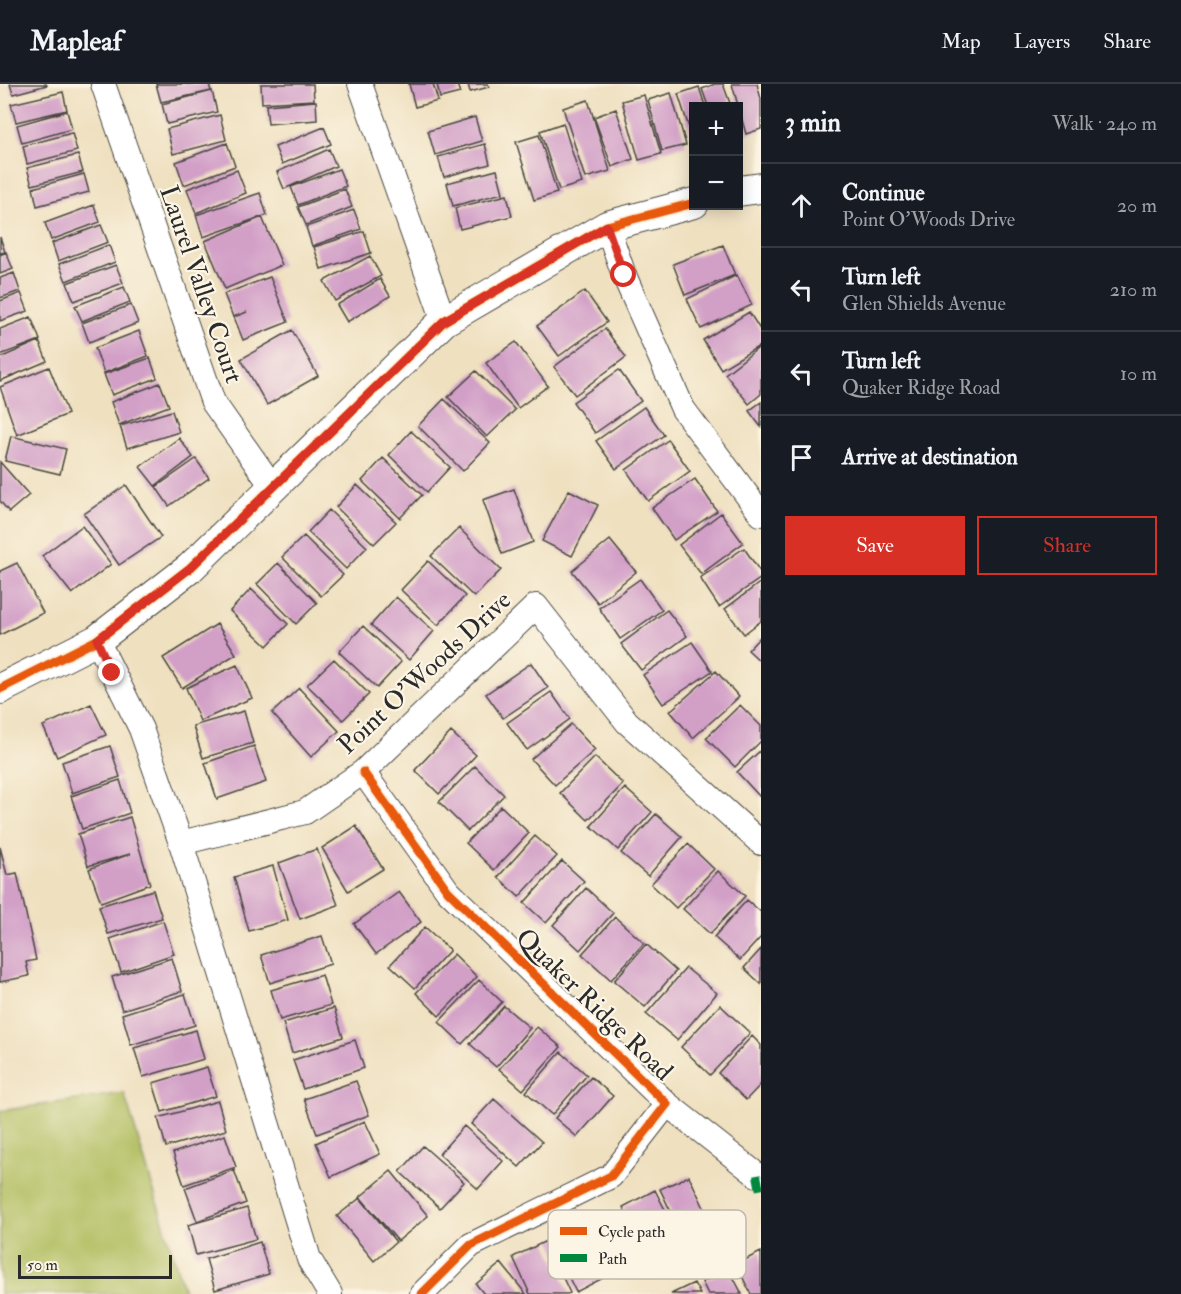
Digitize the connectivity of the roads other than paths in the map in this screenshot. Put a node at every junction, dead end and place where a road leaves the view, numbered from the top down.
1 (103, 84) edge
2 (360, 84) edge
3 (761, 189) edge
4 (743, 191) edge
5 (689, 204) edge
6 (607, 226) junction
7 (444, 321) junction
8 (274, 489) junction
9 (761, 514) edge
10 (97, 640) junction
11 (0, 689) edge
12 (363, 772) junction
13 (181, 843) junction
14 (761, 843) edge
15 (667, 1104) junction
16 (758, 1175) dead end
17 (330, 1294) edge
18 (422, 1294) edge

1 - 8 street, Laurel Valley Court
2 - 7 street
3 - 4 street
5 - 6 street
6 - 7 street
6 - 9 street
7 - 8 street
8 - 10 street
10 - 11 street
10 - 13 street
12 - 13 street, Point O'Woods Drive
12 - 14 street, Point O'Woods Drive
12 - 15 street, Quaker Ridge Road
13 - 17 street
15 - 16 street, Quaker Ridge Road
15 - 18 street, Quaker Ridge Road

